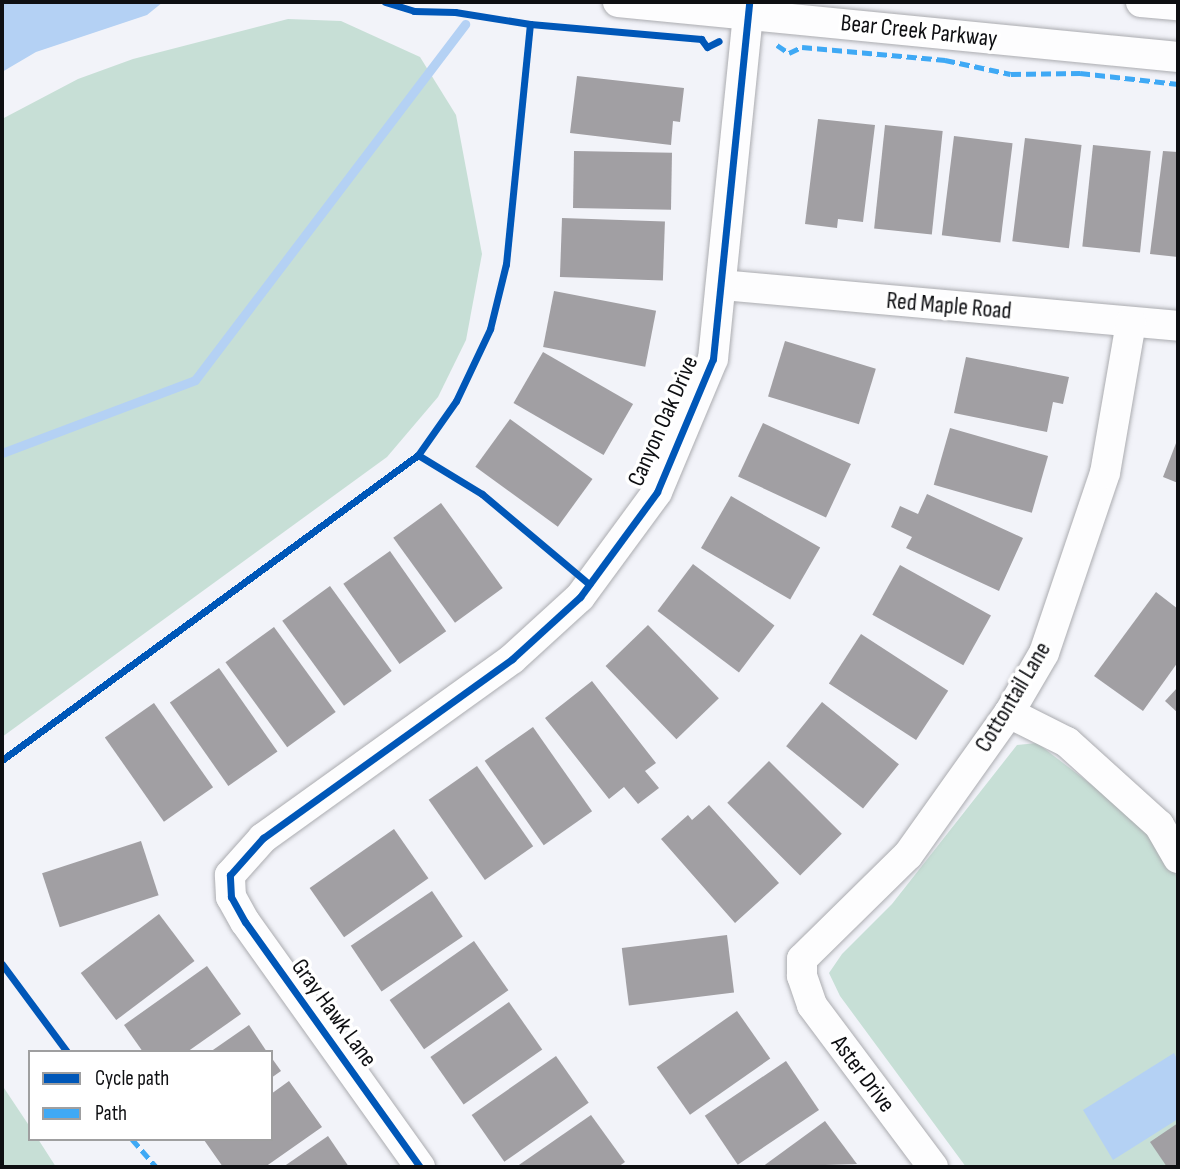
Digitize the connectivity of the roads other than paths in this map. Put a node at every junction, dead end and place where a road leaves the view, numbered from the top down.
1 (618, 2) edge
2 (1141, 2) edge
3 (1178, 5) edge
4 (748, 8) edge
5 (1178, 57) edge
6 (721, 285) junction
7 (1131, 322) junction
8 (1178, 326) edge
9 (1009, 713) junction
10 (1178, 858) edge
11 (230, 875) joint
12 (802, 976) joint
13 (420, 1167) edge
14 (933, 1167) edge

1 - 4 street, Bear Creek Parkway
2 - 3 street
4 - 5 street, Bear Creek Parkway
4 - 6 street, Canyon Oak Drive
6 - 7 street, Red Maple Road
6 - 11 street, Canyon Oak Drive
7 - 8 street, Red Maple Road
7 - 9 street, Cottontail Lane
9 - 10 street
9 - 12 street, Cottontail Lane
11 - 13 street, Gray Hawk Lane
12 - 14 street, Aster Drive

